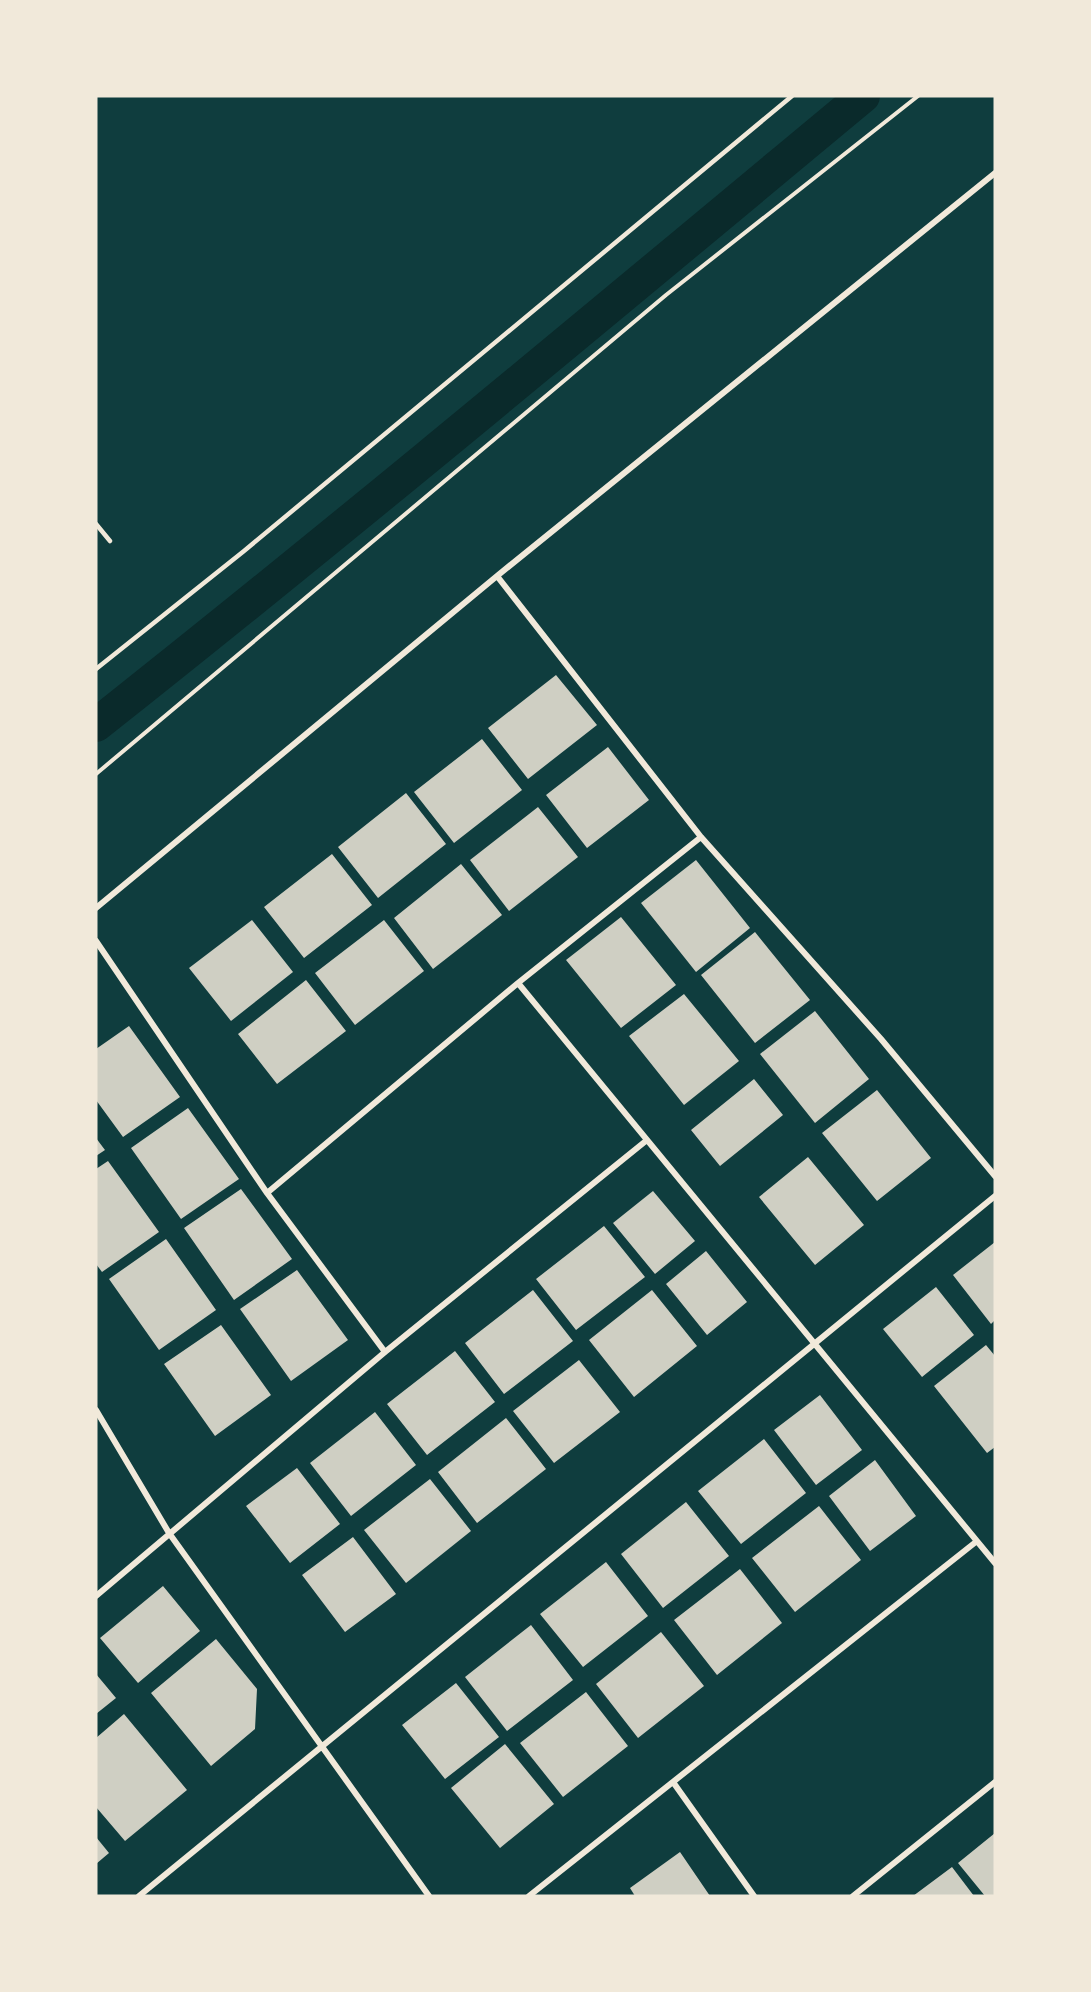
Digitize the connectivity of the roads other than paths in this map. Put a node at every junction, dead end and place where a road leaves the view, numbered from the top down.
1 (792, 96) edge
2 (995, 173) edge
3 (96, 524) edge
4 (110, 541) dead end
5 (497, 576) junction
6 (96, 669) edge
7 (701, 837) junction
8 (96, 908) edge
9 (96, 941) edge
10 (518, 983) junction
11 (647, 1140) junction
12 (995, 1176) edge
13 (267, 1193) junction
14 (995, 1196) edge
15 (815, 1344) junction
16 (385, 1352) junction
17 (96, 1410) edge
18 (170, 1533) junction
19 (977, 1541) junction
20 (995, 1563) edge
21 (96, 1596) edge
22 (322, 1745) junction
23 (673, 1782) junction
24 (995, 1782) edge
25 (139, 1896) edge
26 (429, 1896) edge
27 (529, 1896) edge
28 (754, 1896) edge
29 (854, 1896) edge

1 - 6 lane
2 - 5 street
3 - 4 lane
5 - 7 street
5 - 8 street
7 - 10 street
7 - 12 street
9 - 13 street
10 - 11 street
10 - 13 street
11 - 15 street
11 - 16 street
13 - 16 street
14 - 15 street
15 - 19 street
15 - 22 street
16 - 18 street
17 - 18 street
18 - 21 street
18 - 22 street
19 - 20 street
19 - 23 street
22 - 25 street
22 - 26 street
23 - 27 street
23 - 28 street
24 - 29 street

